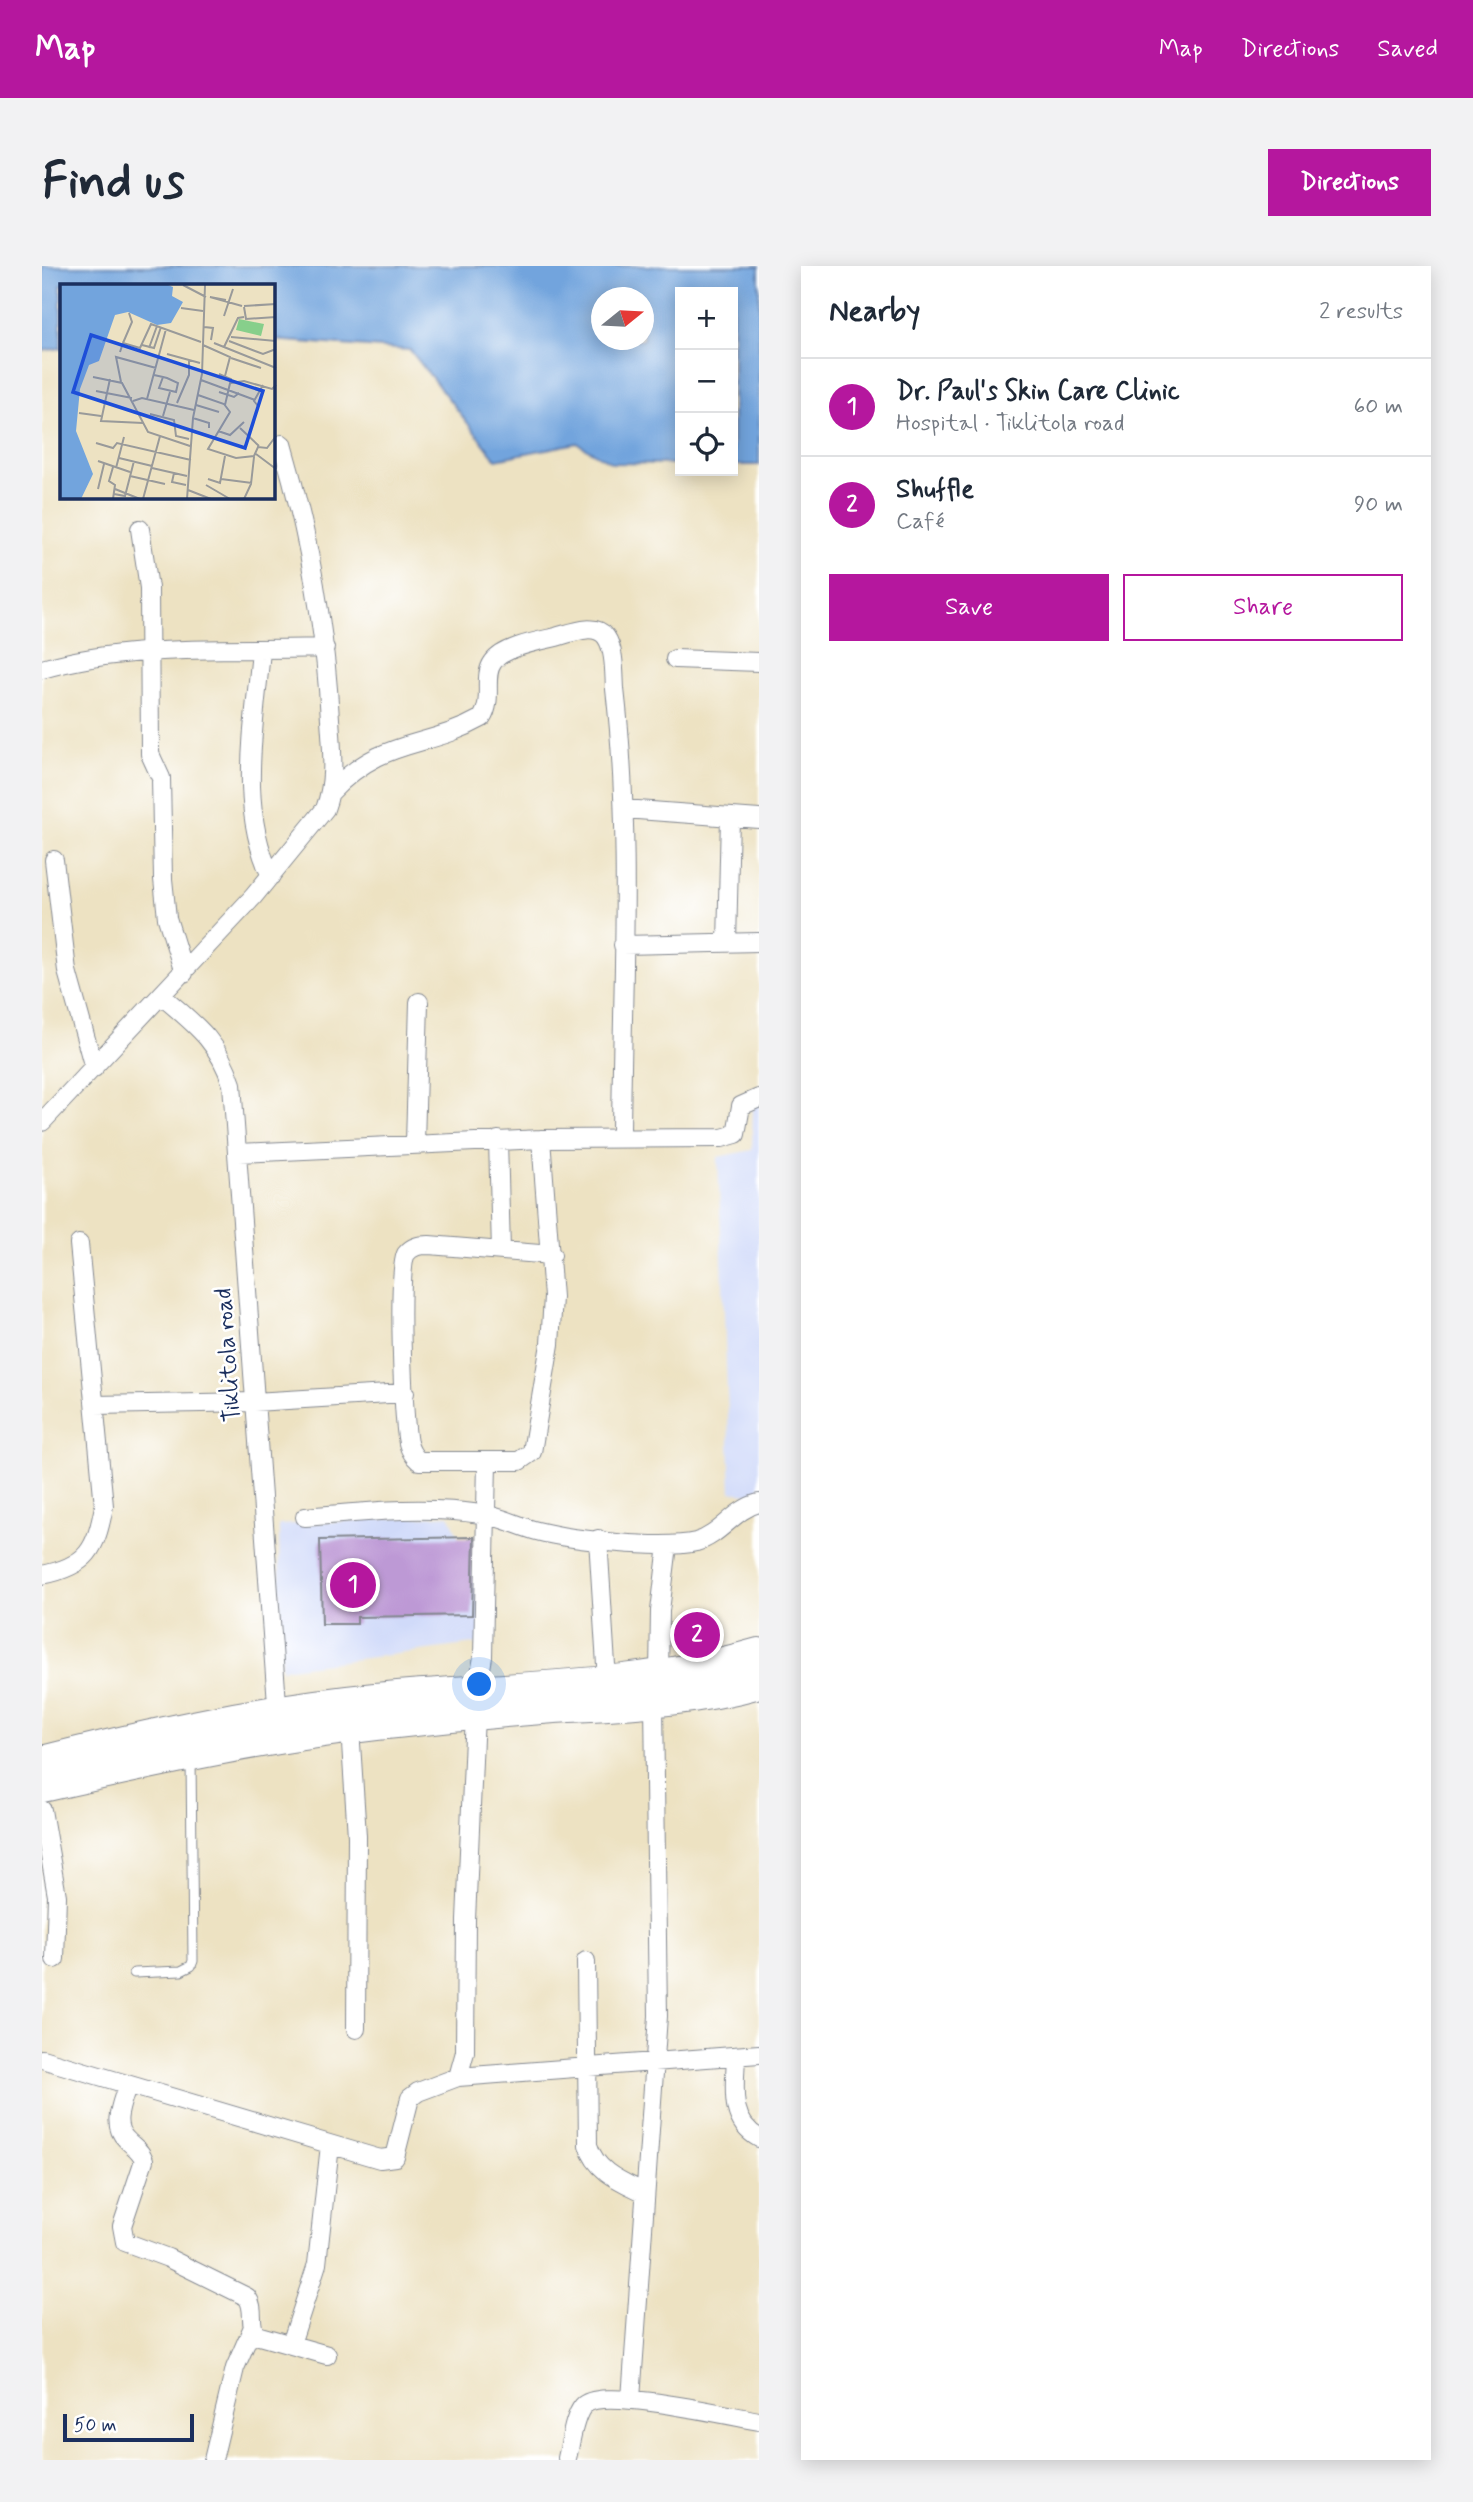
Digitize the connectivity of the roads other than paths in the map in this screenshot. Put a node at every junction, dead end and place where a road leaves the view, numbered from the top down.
1 (282, 444) dead end
2 (141, 529) dead end
3 (325, 648) junction
4 (261, 650) junction
5 (148, 653) junction
6 (675, 659) dead end
7 (759, 663) edge
8 (42, 666) edge
9 (331, 792) junction
10 (624, 809) junction
11 (730, 817) junction
12 (759, 819) edge
13 (54, 860) dead end
14 (271, 876) junction
15 (759, 942) edge
16 (727, 943) junction
17 (623, 945) junction
18 (184, 973) junction
19 (162, 996) junction
20 (419, 1002) dead end
21 (94, 1068) junction
22 (759, 1098) edge
23 (42, 1122) edge
24 (621, 1136) junction
25 (541, 1139) junction
26 (498, 1140) junction
27 (415, 1143) junction
28 (239, 1153) junction
29 (79, 1244) dead end
30 (501, 1251) junction
31 (552, 1255) junction
32 (405, 1393) junction
33 (254, 1402) junction
34 (94, 1405) junction
35 (487, 1462) junction
36 (759, 1503) edge
37 (485, 1514) junction
38 (305, 1517) dead end
39 (598, 1539) junction
40 (668, 1545) junction
41 (42, 1575) edge
42 (759, 1653) edge
43 (607, 1681) junction
44 (759, 1683) edge
45 (656, 1688) junction
46 (476, 1703) junction
47 (278, 1724) junction
48 (350, 1728) junction
49 (191, 1754) junction
50 (42, 1761) edge
51 (42, 1787) edge
52 (42, 1810) edge
53 (55, 1959) dead end
54 (586, 1961) dead end
55 (134, 1973) dead end
56 (356, 2029) dead end
57 (759, 2054) edge
58 (736, 2056) junction
59 (42, 2059) edge
60 (653, 2064) junction
61 (587, 2069) junction
62 (458, 2077) junction
63 (127, 2086) junction
64 (759, 2138) edge
65 (330, 2145) junction
66 (645, 2193) junction
67 (252, 2329) junction
68 (290, 2344) junction
69 (327, 2355) dead end
70 (631, 2399) junction
71 (759, 2421) edge
72 (567, 2458) dead end
73 (213, 2460) edge

1 - 3 street
2 - 5 street
3 - 4 street
3 - 9 street
4 - 5 street
4 - 14 street
5 - 8 street
5 - 18 street
6 - 7 street
9 - 10 street
9 - 14 street
10 - 11 street
10 - 17 street
11 - 12 street
11 - 16 street
13 - 21 street
14 - 18 street
15 - 16 street
16 - 17 street
17 - 24 street
18 - 19 street
19 - 21 street
19 - 28 street, Tiklitola road
20 - 27 street
21 - 23 street
22 - 24 street
24 - 25 street
25 - 26 street
25 - 31 street
26 - 27 street
26 - 30 street
27 - 28 street
28 - 33 street, Tiklitola road
29 - 34 street
30 - 31 street
30 - 32 street
31 - 35 street
32 - 33 street
32 - 35 street
33 - 34 street
33 - 47 street, Tiklitola road
34 - 41 street
35 - 37 street
36 - 40 street
37 - 38 street
37 - 39 street
37 - 46 street
39 - 40 street
39 - 43 street
40 - 45 street
42 - 45 main road
43 - 45 main road
43 - 46 main road
44 - 45 main road
45 - 46 main road
45 - 60 street
46 - 47 main road
46 - 48 main road
46 - 62 street
47 - 48 main road
47 - 49 main road
47 - 50 main road
48 - 56 street
49 - 51 main road
49 - 55 lane
52 - 53 street
54 - 61 street
57 - 58 street
58 - 60 street
58 - 64 street
59 - 63 street
60 - 61 street
60 - 66 street
61 - 62 street
61 - 66 street
62 - 65 street
63 - 65 street
63 - 67 street
65 - 68 street
66 - 70 street
67 - 68 street
67 - 73 street
68 - 69 street
70 - 71 street
70 - 72 street

